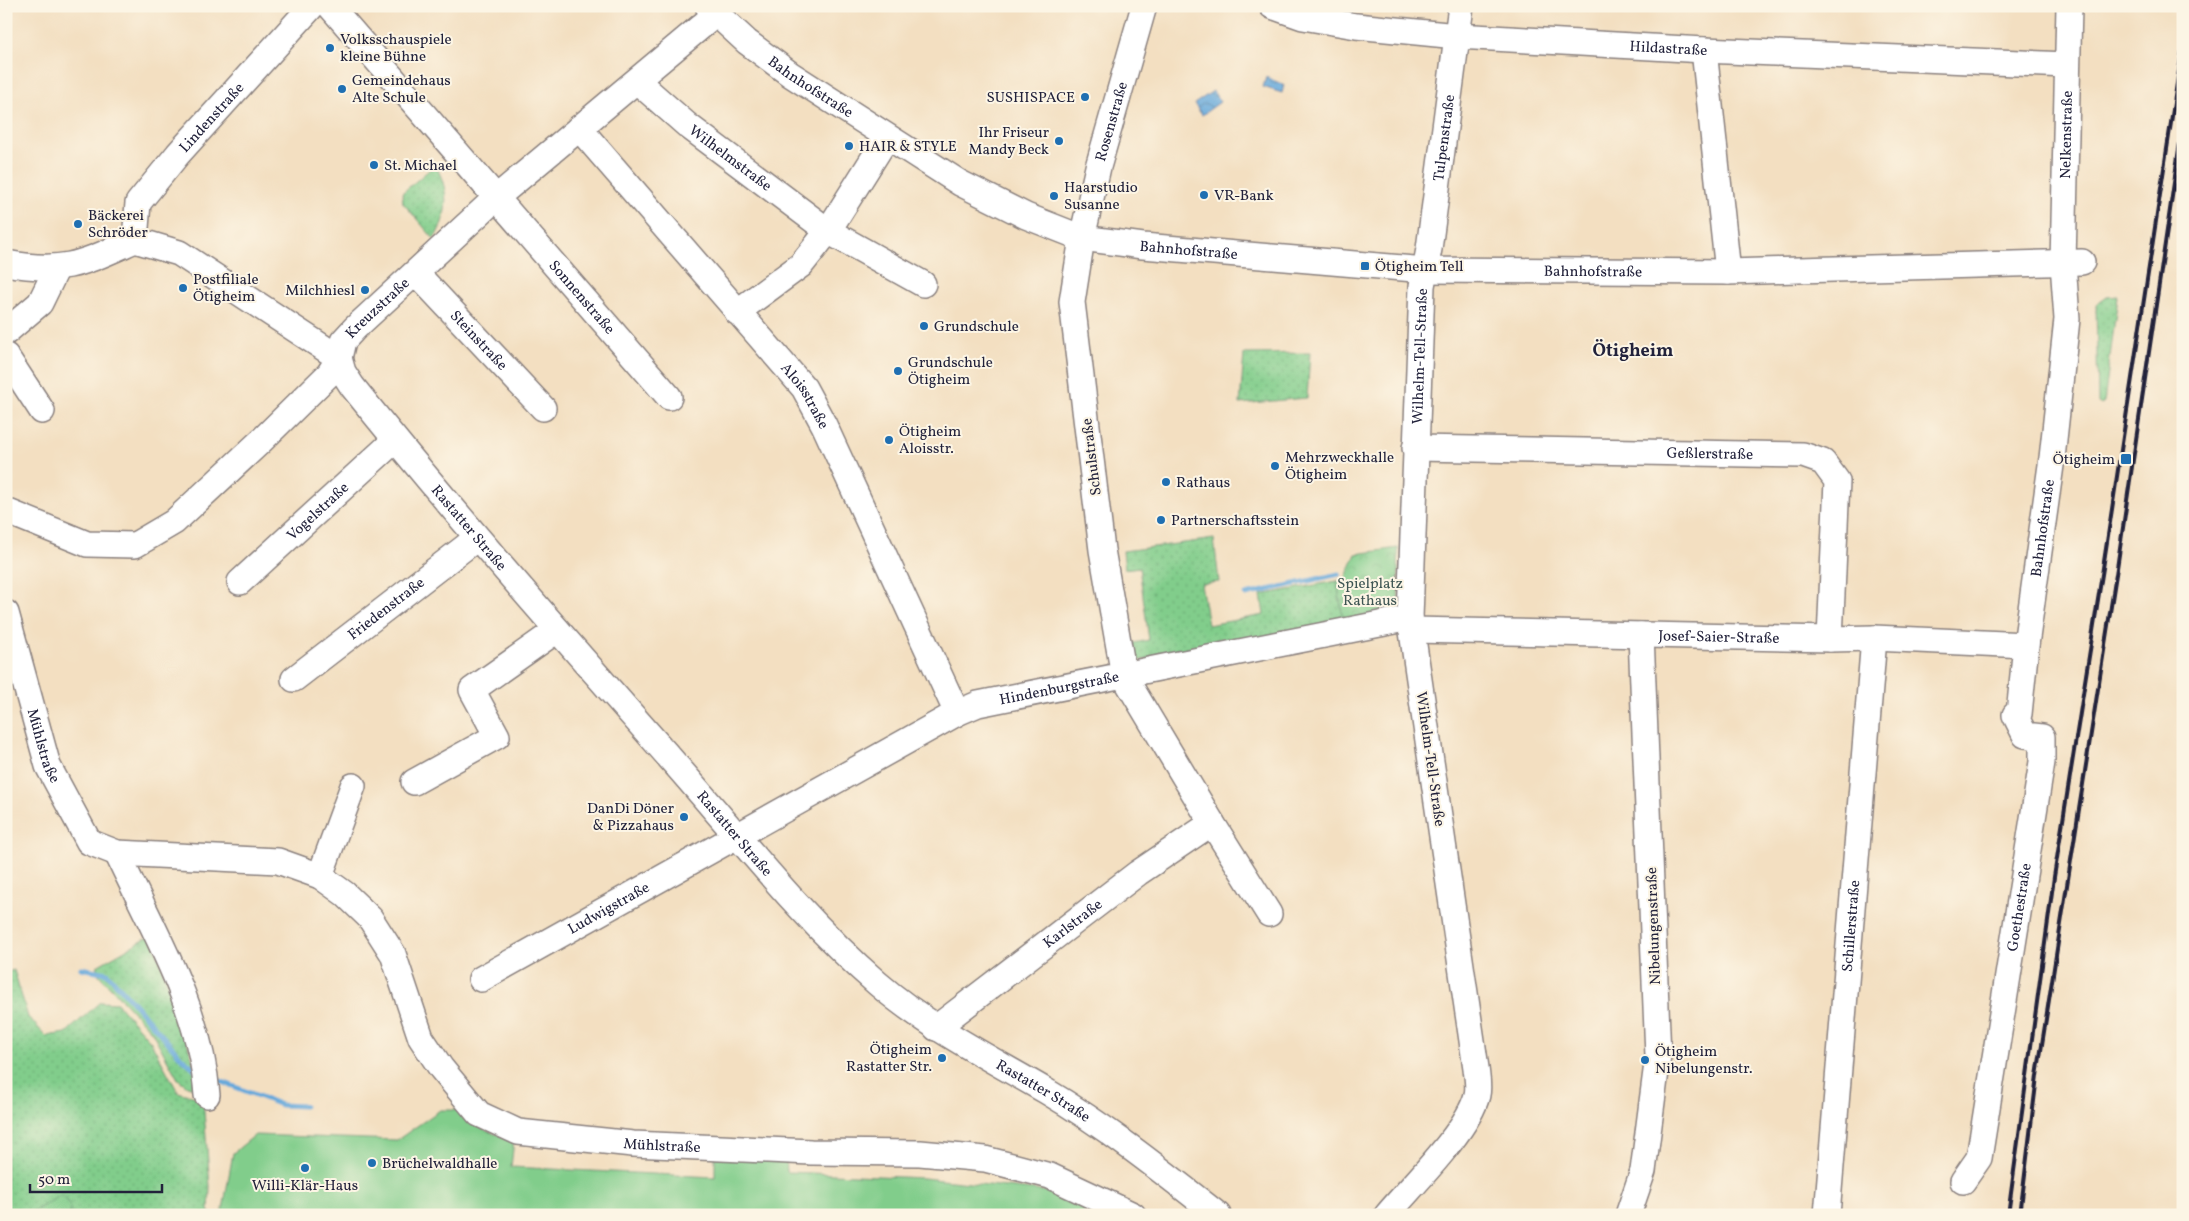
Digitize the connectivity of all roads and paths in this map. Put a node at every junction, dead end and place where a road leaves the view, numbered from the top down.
1 (312, 6) edge
2 (330, 6) edge
3 (1144, 6) edge
4 (1272, 6) edge
5 (1461, 6) edge
6 (2069, 6) edge
7 (712, 10) edge
8 (1457, 36) junction
9 (1704, 50) junction
10 (2067, 66) junction
11 (637, 81) junction
12 (579, 128) junction
13 (887, 137) junction
14 (497, 197) junction
15 (828, 232) junction
16 (1082, 238) junction
17 (135, 240) junction
18 (2073, 262) junction
19 (6, 263) edge
20 (57, 268) junction
21 (1426, 270) junction
22 (1728, 272) junction
23 (416, 273) junction
24 (922, 284) dead end
25 (737, 312) junction
26 (6, 332) edge
27 (6, 356) edge
28 (339, 358) junction
29 (669, 397) dead end
30 (542, 408) dead end
31 (42, 411) dead end
32 (395, 440) junction
33 (1415, 448) junction
34 (6, 511) edge
35 (477, 538) junction
36 (240, 582) dead end
37 (6, 613) edge
38 (1412, 624) junction
39 (557, 630) junction
40 (1641, 635) junction
41 (1874, 638) junction
42 (1830, 639) junction
43 (2026, 644) junction
44 (1124, 676) junction
45 (294, 679) dead end
46 (957, 713) junction
47 (414, 782) dead end
48 (353, 786) dead end
49 (1212, 823) junction
50 (737, 837) junction
51 (117, 853) junction
52 (320, 876) junction
53 (1269, 914) dead end
54 (481, 979) dead end
55 (936, 1028) junction
56 (207, 1095) dead end
57 (1963, 1181) dead end
58 (1133, 1215) edge
59 (1218, 1215) edge
60 (1387, 1215) edge
61 (1628, 1215) edge
62 (1826, 1215) edge

1 - 17 street, Lindenstraße
2 - 14 street, Sonnenstraße
3 - 16 street, Rosenstraße
4 - 8 street, Hildastraße
5 - 8 street, Tulpenstraße
6 - 10 street, Nelkenstraße
7 - 11 street, Kreuzstraße
7 - 13 street, Bahnhofstraße
8 - 9 street, Hildastraße
8 - 21 street, Tulpenstraße
9 - 10 street, Hildastraße
9 - 22 street
10 - 18 street, Nelkenstraße
11 - 12 street, Kreuzstraße
11 - 15 street, Wilhelmstraße
12 - 14 street, Kreuzstraße
12 - 25 street, Aloisstraße
13 - 15 street
13 - 16 street, Bahnhofstraße
14 - 23 street, Kreuzstraße
14 - 29 street, Sonnenstraße
15 - 24 street, Wilhelmstraße
15 - 25 street
16 - 21 street, Bahnhofstraße
16 - 44 street, Schulstraße
17 - 20 street
17 - 28 street
18 - 22 street, Bahnhofstraße
18 - 43 street, Bahnhofstraße
19 - 20 street
20 - 26 street
21 - 22 street, Bahnhofstraße
21 - 33 street, Wilhelm-Tell-Straße
23 - 28 street, Kreuzstraße
23 - 30 street, Steinstraße
25 - 46 street, Aloisstraße
27 - 31 street
28 - 32 street, Rastatter Straße
28 - 34 street, Kreuzstraße
32 - 35 street, Rastatter Straße
32 - 36 street, Vogelstraße
33 - 38 street, Wilhelm-Tell-Straße
33 - 42 street, Geßlerstraße
35 - 39 street, Rastatter Straße
35 - 45 street, Friedenstraße
37 - 51 street, Mühlstraße
38 - 40 street, Josef-Saier-Straße
38 - 44 street, Hindenburgstraße
38 - 60 street, Wilhelm-Tell-Straße
39 - 47 street
39 - 50 street, Rastatter Straße
40 - 42 street, Josef-Saier-Straße
40 - 61 street, Nibelungenstraße
41 - 42 street, Josef-Saier-Straße
41 - 43 street, Josef-Saier-Straße
41 - 62 street, Schillerstraße
43 - 57 street, Goethestraße
44 - 46 street, Hindenburgstraße
44 - 49 street
46 - 50 street, Hindenburgstraße
48 - 52 street
49 - 53 street
49 - 55 street, Karlstraße
50 - 54 street, Ludwigstraße
50 - 55 street, Rastatter Straße
51 - 52 street, Mühlstraße
51 - 56 street
52 - 58 street, Mühlstraße
55 - 59 street, Rastatter Straße

